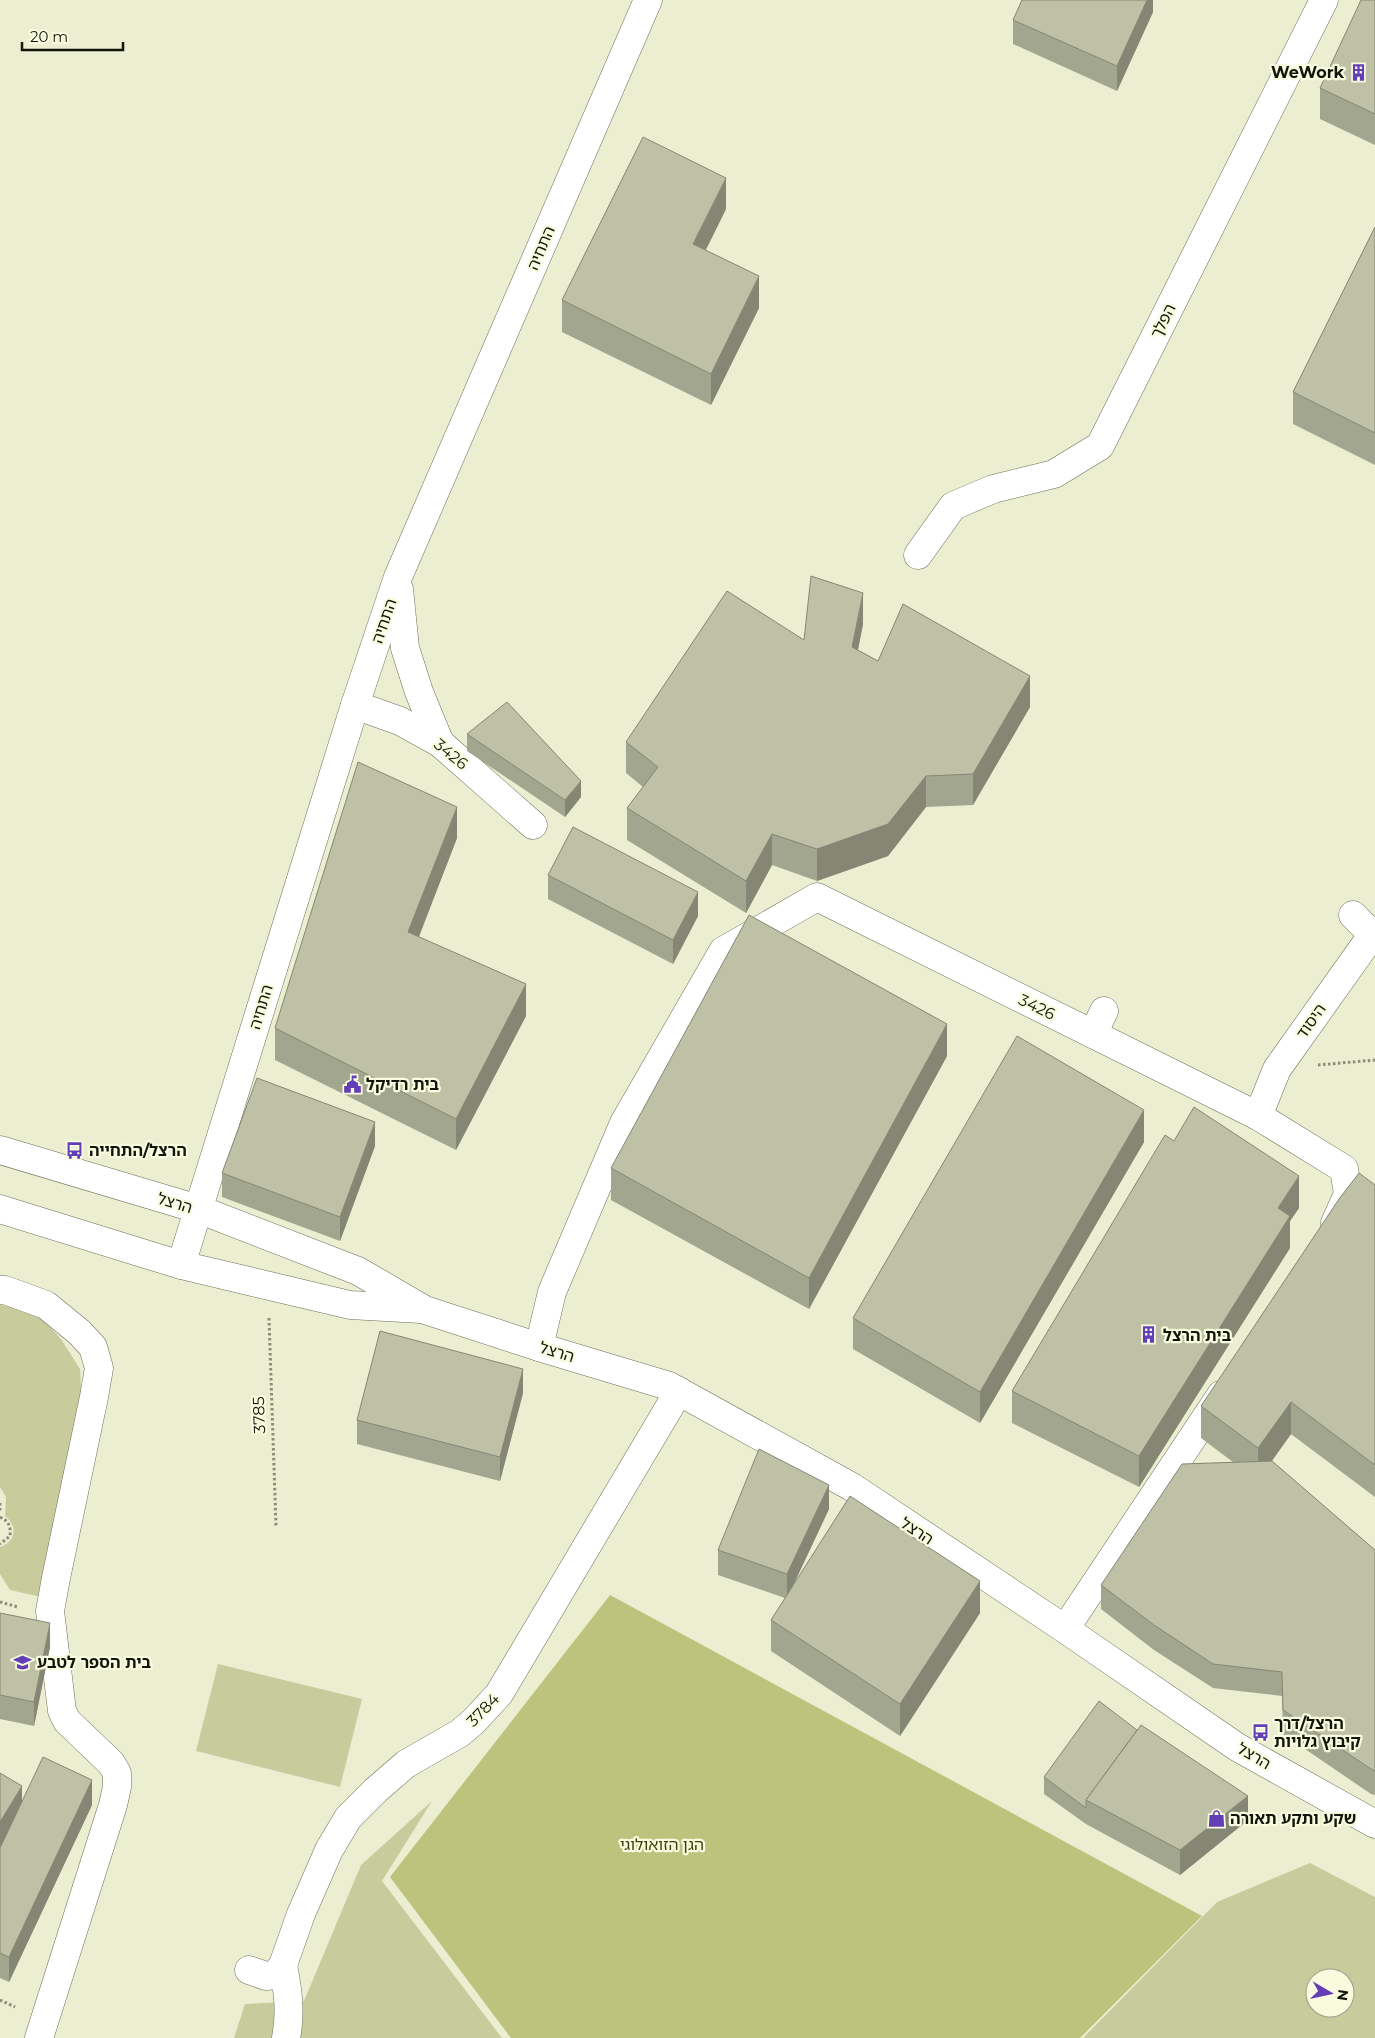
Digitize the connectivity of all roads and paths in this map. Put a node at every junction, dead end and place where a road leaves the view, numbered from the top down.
1 (648, 0) edge
2 (1324, 0) edge
3 (918, 555) dead end
4 (398, 577) junction
5 (355, 705) junction
6 (440, 743) junction
7 (533, 825) dead end
8 (1353, 915) dead end
9 (1374, 932) edge
10 (1375, 1060) edge
11 (1277, 1069) junction
12 (1258, 1116) junction
13 (0, 1150) edge
14 (0, 1209) edge
15 (198, 1209) junction
16 (1321, 1244) edge
17 (181, 1265) junction
18 (0, 1290) edge
19 (269, 1310) dead end
20 (425, 1310) junction
21 (539, 1347) junction
22 (1234, 1375) edge
23 (678, 1391) junction
24 (0, 1503) edge
25 (0, 1511) edge
26 (0, 1517) edge
27 (276, 1528) dead end
28 (0, 1544) edge
29 (1065, 1629) junction
30 (1375, 1824) edge
31 (283, 1965) junction
32 (249, 1970) dead end
33 (38, 2038) edge
34 (286, 2038) edge

1 - 4 street, התחיה
2 - 3 street, הפלך
4 - 5 street, התחיה
4 - 6 street
5 - 6 street, 3426
5 - 15 street, התחיה
6 - 7 street, 3426
8 - 9 street
9 - 11 street, היסוד
10 - 11 path
11 - 12 street, היסוד
12 - 16 street, 3426
12 - 21 street, 3426
13 - 15 street, הרצל
14 - 17 street, הרצל
15 - 17 street, התחיה
15 - 20 street, הרצל
17 - 20 street, הרצל
18 - 33 street
19 - 27 path, 3785
20 - 21 street, הרצל
21 - 23 street, הרצל
22 - 29 street
23 - 29 street, הרצל
23 - 31 street, 3784
24 - 25 path
26 - 28 path
29 - 30 street, הרצל
31 - 32 street
31 - 34 street

